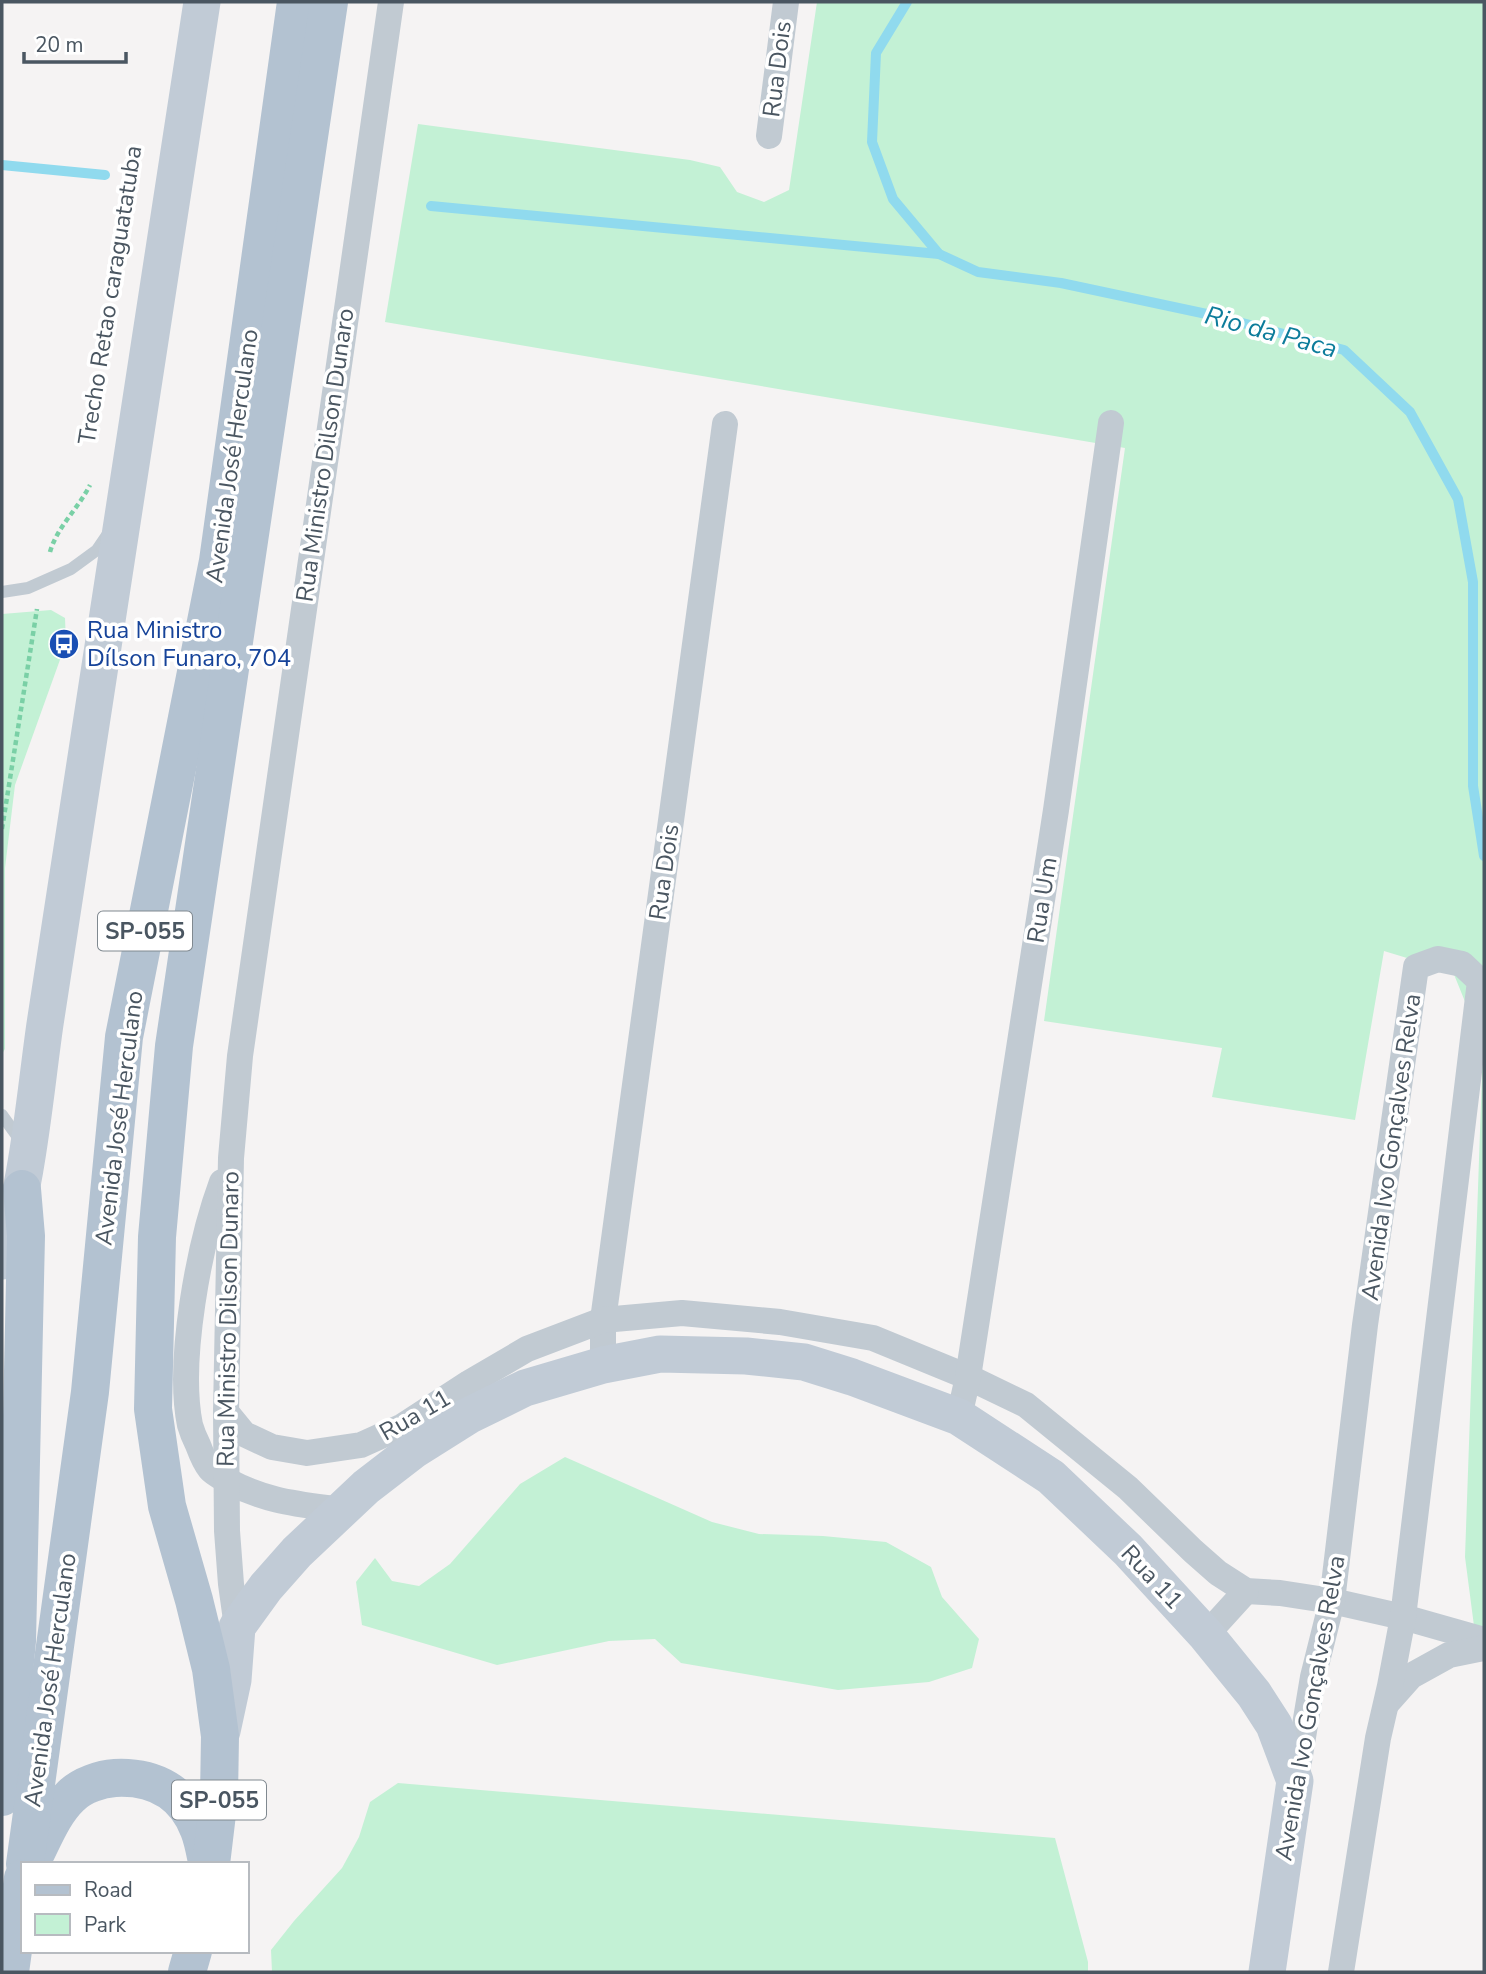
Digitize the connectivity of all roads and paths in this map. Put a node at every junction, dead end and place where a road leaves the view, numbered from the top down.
1 (201, 2) edge
2 (296, 2) edge
3 (328, 2) edge
4 (391, 2) edge
5 (786, 2) edge
6 (769, 136) dead end
7 (1111, 423) dead end
8 (725, 424) dead end
9 (93, 478) dead end
10 (124, 511) junction
11 (44, 582) junction
12 (2, 586) edge
13 (28, 588) junction
14 (2, 592) edge
15 (2, 829) edge
16 (2, 1115) edge
17 (27, 1150) junction
18 (231, 1158) junction
19 (22, 1189) junction
20 (2, 1261) edge
21 (603, 1320) junction
22 (603, 1365) junction
23 (968, 1377) junction
24 (226, 1412) junction
25 (959, 1417) junction
26 (409, 1438) junction
27 (226, 1479) junction
28 (341, 1510) junction
29 (1245, 1591) junction
30 (1332, 1601) junction
31 (1403, 1617) junction
32 (237, 1627) junction
33 (1206, 1635) junction
34 (1484, 1640) edge
35 (1484, 1648) edge
36 (1385, 1704) junction
37 (220, 1736) junction
38 (1295, 1781) junction
39 (2, 1797) edge
40 (25, 1862) edge
41 (31, 1862) edge
42 (209, 1862) edge
43 (210, 1862) edge
44 (21, 1892) edge
45 (192, 1953) edge
46 (9, 1972) edge
47 (187, 1972) edge
48 (1266, 1972) edge
49 (1340, 1972) edge

1 - 10 main road
2 - 40 main road, Avenida José Herculano / SP-055
3 - 37 main road, Avenida José Herculano / SP-055
4 - 18 street, Rua Ministro Dilson Dunaro
5 - 6 street, Rua Dois
7 - 23 street, Rua Um
8 - 21 street, Rua Dois
9 - 11 path, Trecho Retao caraguatatuba
10 - 11 lane
10 - 17 main road
11 - 13 lane
11 - 15 path, Trecho Retao caraguatatuba
12 - 13 lane
13 - 14 lane
16 - 17 lane
17 - 19 main road
18 - 24 street, Rua Ministro Dilson Dunaro
18 - 27 street, Rua Ministro Dilson Dunaro
19 - 20 main road
19 - 39 main road
21 - 22 street
21 - 23 street, Rua 11
21 - 26 street, Rua 11
22 - 25 main road, Rua 11
22 - 26 main road, Rua 11
23 - 25 street
23 - 29 street, Rua 11
24 - 26 street, Rua 11
24 - 27 street, Rua Ministro Dilson Dunaro
25 - 33 main road, Rua 11
26 - 28 main road, Rua 11
27 - 28 street
27 - 32 street, Rua Ministro Dilson Dunaro
28 - 32 main road, Rua 11
29 - 30 street
29 - 33 street
30 - 31 street
30 - 31 street, Avenida Ivo Gonçalves Relva
30 - 38 street, Avenida Ivo Gonçalves Relva
31 - 34 street
31 - 36 street, Avenida Ivo Gonçalves Relva
32 - 37 main road, Rua Ministro Dilson Dunaro
33 - 38 main road, Rua 11
35 - 36 street
36 - 49 street, Avenida Ivo Gonçalves Relva
37 - 43 main road, Avenida José Herculano / SP-055
38 - 48 main road, Avenida Ivo Gonçalves Relva
41 - 42 main road
44 - 46 main road
45 - 47 main road

